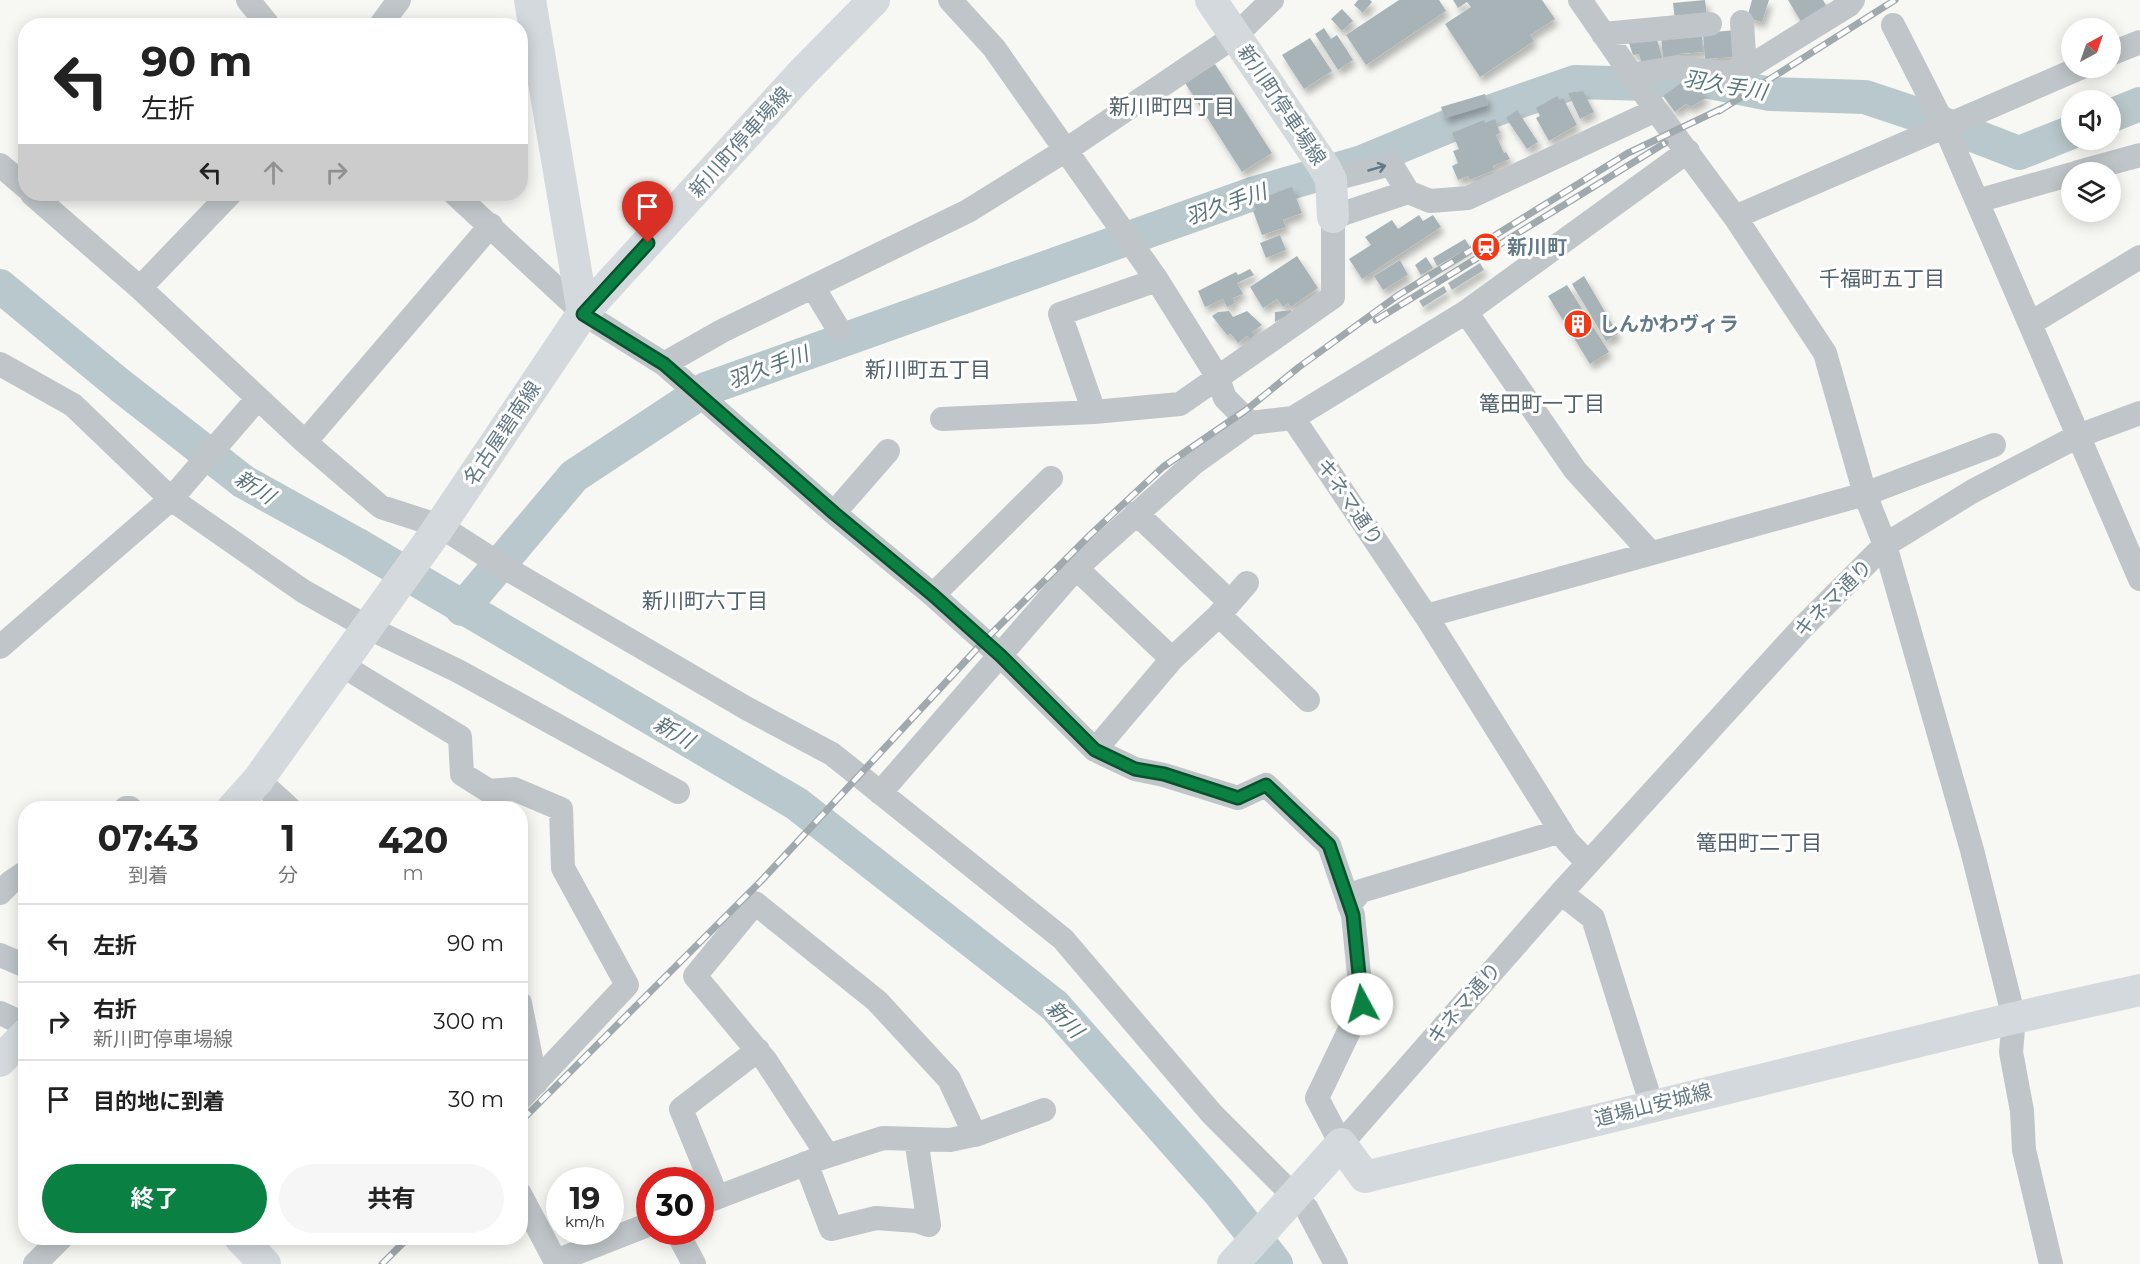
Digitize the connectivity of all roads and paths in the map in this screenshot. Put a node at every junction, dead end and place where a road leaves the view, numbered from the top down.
1 (248, 0) edge
2 (399, 0) edge
3 (530, 0) edge
4 (874, 0) edge
5 (950, 0) edge
6 (1211, 0) edge
7 (1272, 0) edge
8 (1580, 0) edge
9 (1853, 0) edge
10 (263, 18) edge
11 (386, 18) edge
12 (1742, 22) dead end
13 (1710, 24) dead end
14 (1893, 25) dead end
15 (1603, 34) junction
16 (1235, 36) junction
17 (2140, 42) edge
18 (2121, 50) edge
19 (1745, 70) junction
20 (1632, 75) junction
21 (2061, 76) edge
22 (1656, 110) junction
23 (1945, 127) junction
24 (1066, 150) junction
25 (1688, 151) junction
26 (2139, 158) edge
27 (2121, 162) edge
28 (0, 165) edge
29 (2061, 177) edge
30 (18, 180) edge
31 (1331, 180) junction
32 (1408, 192) junction
33 (41, 201) edge
34 (223, 201) edge
35 (463, 201) edge
36 (1977, 201) junction
37 (1333, 217) junction
38 (1735, 217) junction
39 (491, 225) junction
40 (2140, 257) edge
41 (1157, 280) junction
42 (813, 287) junction
43 (140, 288) junction
44 (1466, 312) junction
45 (583, 314) junction
46 (2031, 322) junction
47 (839, 330) dead end
48 (0, 364) edge
49 (664, 364) junction
50 (1217, 376) junction
51 (257, 399) junction
52 (1094, 412) junction
53 (2140, 413) edge
54 (1293, 418) junction
55 (942, 419) dead end
56 (1250, 423) junction
57 (2078, 436) junction
58 (305, 442) junction
59 (1994, 445) dead end
60 (888, 451) dead end
61 (1051, 478) dead end
62 (1865, 494) junction
63 (172, 498) junction
64 (834, 513) junction
65 (1136, 513) junction
66 (436, 531) junction
67 (1885, 545) junction
68 (1650, 552) junction
69 (1076, 568) junction
70 (2140, 579) edge
71 (1247, 583) dead end
72 (933, 595) junction
73 (1224, 608) junction
74 (1426, 616) junction
75 (370, 622) junction
76 (0, 647) edge
77 (1001, 656) junction
78 (1172, 659) junction
79 (340, 664) junction
80 (1308, 700) dead end
81 (1095, 750) junction
82 (258, 780) junction
83 (678, 792) dead end
84 (880, 793) junction
85 (488, 800) edge
86 (239, 801) edge
87 (281, 801) edge
88 (1561, 831) junction
89 (1588, 863) junction
90 (18, 877) edge
91 (0, 893) edge
92 (1561, 893) junction
93 (1349, 905) junction
94 (0, 955) edge
95 (18, 963) edge
96 (2140, 990) edge
97 (0, 1013) edge
98 (2014, 1018) junction
99 (18, 1021) edge
100 (18, 1042) edge
101 (758, 1050) junction
102 (0, 1061) edge
103 (528, 1091) edge
104 (1652, 1106) junction
105 (1044, 1110) dead end
106 (975, 1135) junction
107 (916, 1139) junction
108 (1341, 1144) junction
109 (817, 1159) junction
110 (699, 1167) edge
111 (714, 1198) edge
112 (1289, 1200) junction
113 (528, 1209) edge
114 (636, 1230) edge
115 (54, 1245) edge
116 (246, 1245) edge
117 (684, 1245) edge
118 (262, 1263) edge
119 (557, 1263) edge
120 (35, 1264) edge
121 (694, 1264) edge
122 (1233, 1264) edge
123 (1336, 1264) edge
124 (2050, 1264) edge

1 - 10 street
2 - 11 street
3 - 45 main road
4 - 45 main road, 新川町停車場線
5 - 24 street
6 - 16 main road, 新川町停車場線
7 - 16 street
8 - 15 street
9 - 19 street
12 - 19 street
13 - 15 street
14 - 23 street
15 - 20 street
16 - 24 street
16 - 31 main road, 新川町停車場線
17 - 18 street
19 - 20 street
20 - 22 street
21 - 23 street
22 - 25 street
22 - 32 street
23 - 36 street
23 - 38 street
24 - 41 street
24 - 42 street
25 - 38 street
25 - 44 street
26 - 27 street
28 - 30 street
29 - 36 street
31 -> 32 street
31 - 37 main road, 新川町停車場線
32 - 37 street
33 - 43 street
34 - 43 street
35 - 39 street
36 - 46 street
37 - 50 street
38 - 62 street
39 - 45 street
39 - 58 street
40 - 46 street
41 - 50 street
41 - 52 street
42 - 47 street
42 - 49 street
43 - 51 street
44 - 54 street
44 - 68 street
45 - 49 street
45 - 66 main road, 名古屋碧南線
46 - 57 street
48 - 63 street
49 - 64 street
50 - 52 street
50 - 56 street
51 - 58 street
51 - 63 street
52 - 55 street
53 - 57 street, キネマ通り
54 - 56 street
54 - 74 street, キネマ通り
56 - 65 street
57 - 67 street, キネマ通り
57 - 70 street
58 - 66 street
59 - 62 street
60 - 64 street
61 - 72 street
62 - 67 street
62 - 68 street
63 - 75 street
63 - 76 street
64 - 72 street
65 - 69 street
65 - 73 street
66 - 75 main road, 名古屋碧南線
66 - 84 street
67 - 89 street, キネマ通り
67 - 98 street
68 - 74 street
69 - 77 street
69 - 78 street
71 - 73 street
72 - 77 street
73 - 78 street
73 - 80 street
74 - 88 street, キネマ通り
75 - 79 main road, 名古屋碧南線
75 - 83 street
77 - 81 street
77 - 84 street
78 - 81 street
79 - 82 main road, 名古屋碧南線
79 - 85 street
81 - 93 street
82 - 86 main road, 名古屋碧南線
82 - 87 street
84 - 112 street
85 - 103 street
88 - 89 street, キネマ通り
88 - 93 street
89 - 92 street, キネマ通り
90 - 91 street
92 - 104 street
92 - 108 street, キネマ通り
93 - 108 street
94 - 95 street
96 - 98 main road, 道場山安城線
97 - 99 street
98 - 104 main road, 道場山安城線
98 - 124 street
100 - 102 main road
101 - 106 street
101 - 109 street
101 - 110 street
104 - 108 main road, 道場山安城線
105 - 106 street
106 - 107 street
107 - 109 street
107 - 109 street
108 - 112 main road
109 - 111 street
112 - 122 main road
112 - 123 street
113 - 119 street
114 - 119 street
115 - 120 street
116 - 118 main road
117 - 121 street

